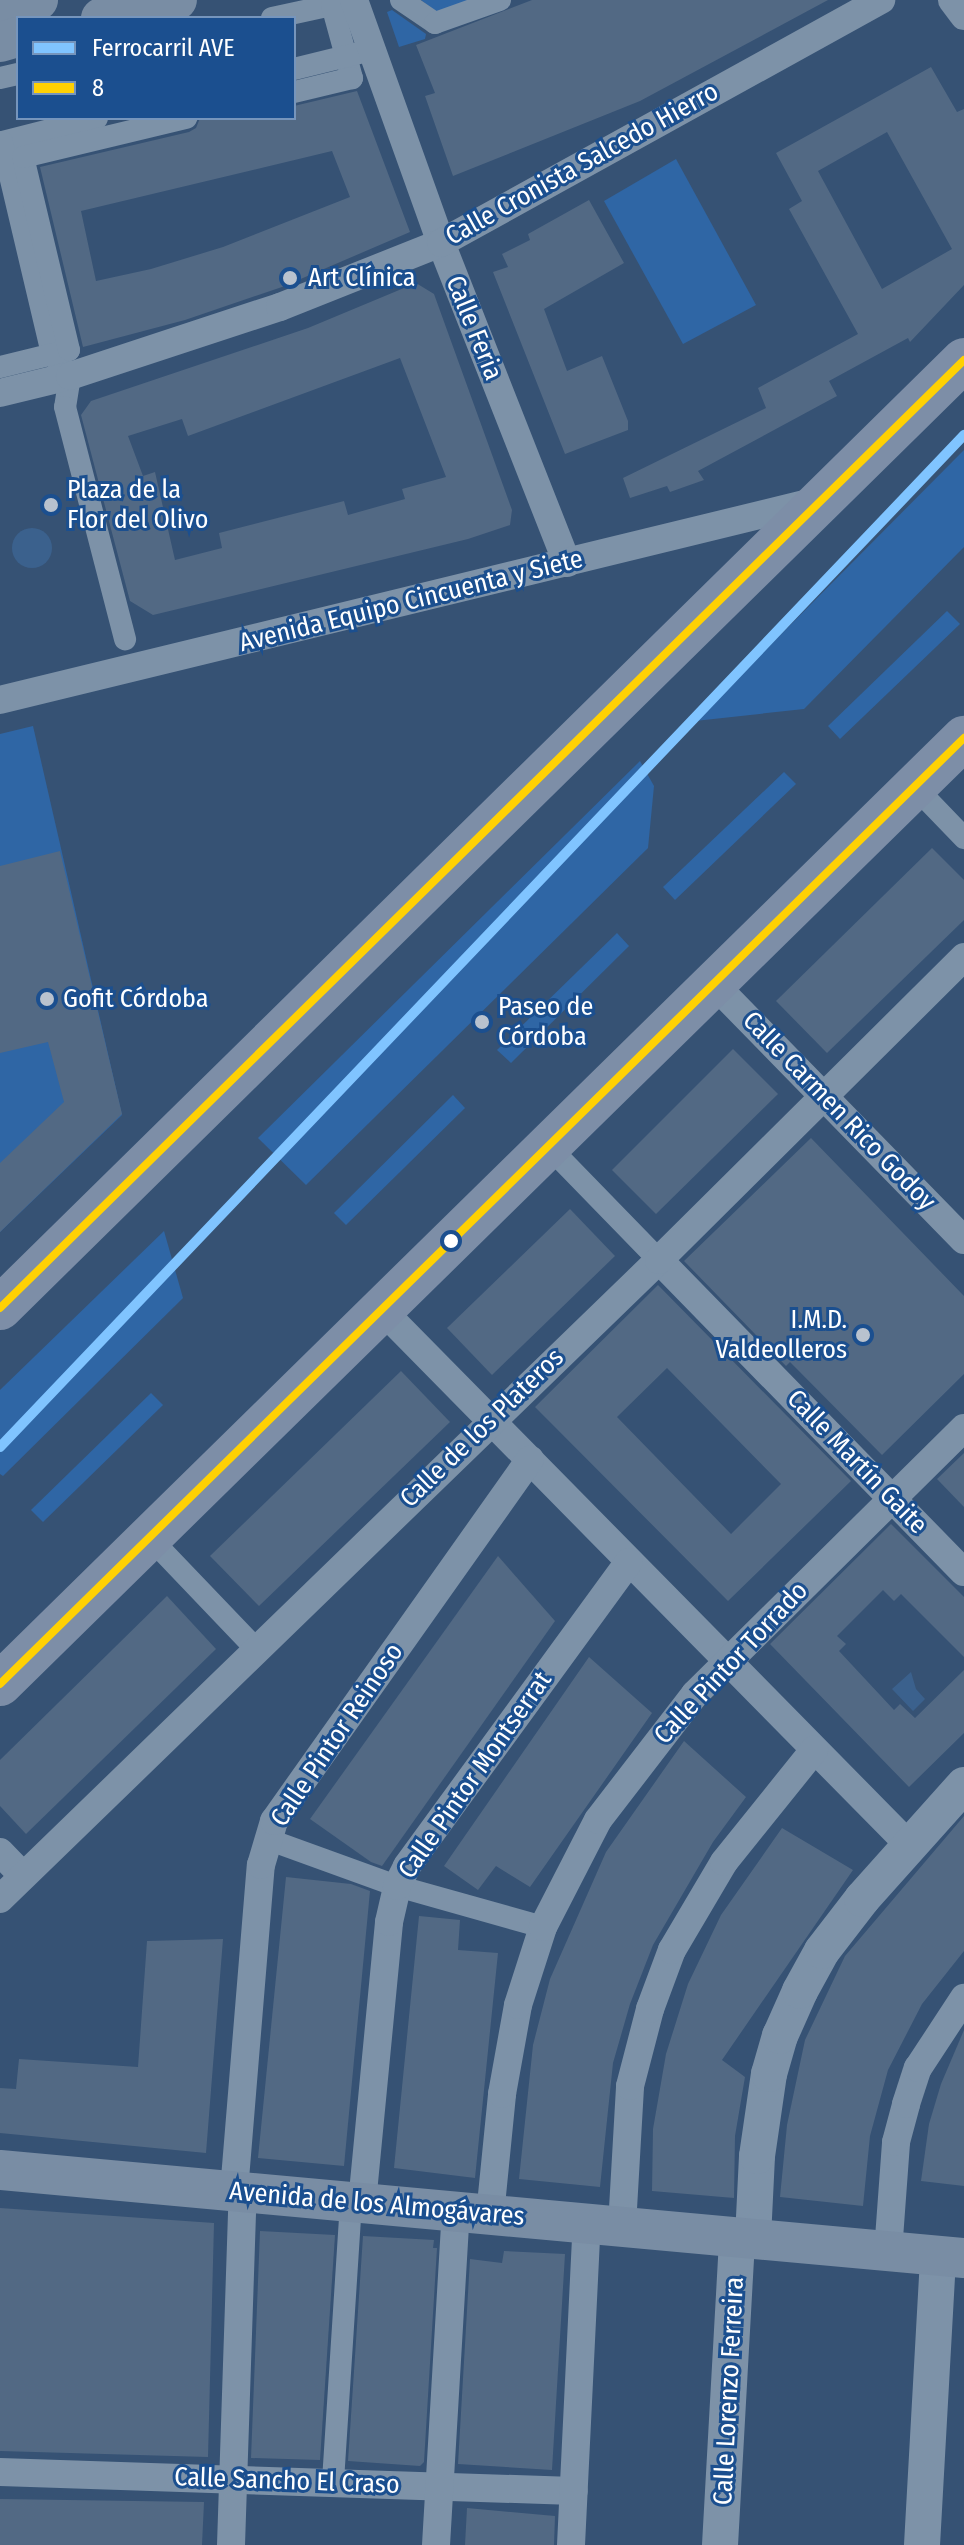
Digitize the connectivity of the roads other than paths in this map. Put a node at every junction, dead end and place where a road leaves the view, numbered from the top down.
1 (38, 0) edge
2 (177, 0) edge
3 (354, 0) edge
4 (401, 0) edge
5 (500, 0) edge
6 (881, 0) edge
7 (952, 0) edge
8 (0, 9) edge
9 (109, 16) edge
10 (281, 16) edge
11 (964, 16) edge
12 (374, 49) junction
13 (346, 56) junction
14 (296, 68) edge
15 (296, 92) edge
16 (89, 120) edge
17 (178, 120) edge
18 (441, 243) junction
19 (964, 360) edge
20 (61, 365) junction
21 (0, 367) edge
22 (0, 393) edge
23 (822, 500) junction
24 (567, 563) junction
25 (125, 639) dead end
26 (0, 700) edge
27 (964, 738) edge
28 (915, 787) junction
29 (964, 838) edge
30 (964, 957) edge
31 (713, 983) junction
32 (823, 1095) junction
33 (548, 1146) junction
34 (964, 1240) edge
35 (659, 1260) junction
36 (0, 1308) edge
37 (382, 1310) junction
38 (490, 1420) junction
39 (964, 1428) edge
40 (530, 1460) junction
41 (892, 1498) junction
42 (149, 1537) junction
43 (629, 1562) junction
44 (964, 1572) edge
45 (255, 1648) junction
46 (727, 1660) junction
47 (0, 1684) edge
48 (814, 1750) junction
49 (964, 1785) edge
50 (267, 1839) junction
51 (909, 1845) junction
52 (0, 1852) edge
53 (23, 1876) junction
54 (397, 1886) junction
55 (0, 1899) edge
56 (543, 1927) junction
57 (964, 1998) edge
58 (0, 2170) edge
59 (239, 2192) junction
60 (356, 2202) junction
61 (473, 2213) junction
62 (604, 2225) junction
63 (745, 2238) junction
64 (888, 2252) junction
65 (951, 2258) edge
66 (0, 2472) edge
67 (233, 2480) junction
68 (333, 2481) junction
69 (439, 2486) junction
70 (574, 2491) junction
71 (231, 2545) edge
72 (436, 2545) edge
73 (571, 2545) edge
74 (720, 2545) edge
75 (922, 2545) edge

1 - 8 main road
2 - 9 main road
3 - 12 street, Calle Feria
4 - 5 street
6 - 18 street, Calle Cronista Salcedo Hierro
7 - 11 street
10 - 13 street
12 - 13 street
12 - 18 street, Calle Feria
13 - 14 street
13 - 15 street
16 - 20 street
17 - 20 street
18 - 20 street, Calle Cronista Salcedo Hierro
18 - 24 street, Calle Feria
19 - 23 main road
20 - 21 street
20 - 22 street, Calle Cronista Salcedo Hierro
20 - 25 street
23 - 24 street, Avenida Equipo Cincuenta y Siete
23 - 36 main road
24 - 26 street, Avenida Equipo Cincuenta y Siete
27 - 28 main road
28 - 29 street
28 - 31 main road
30 - 32 street, Calle de los Plateros
31 - 32 street, Calle Carmen Rico Godoy
31 - 33 main road
32 - 34 street, Calle Carmen Rico Godoy
32 - 35 street, Calle de los Plateros
33 - 35 street, Calle Martín Gaite
33 - 37 main road
35 - 38 street, Calle de los Plateros
35 - 41 street, Calle Martín Gaite
37 - 38 street
37 - 42 main road
38 - 40 street
38 - 45 street, Calle de los Plateros
39 - 41 street, Calle Pintor Torrado
40 - 43 street
40 - 50 street, Calle Pintor Reinoso
41 - 44 street, Calle Martín Gaite
41 - 46 street, Calle Pintor Torrado
42 - 45 street
42 - 47 main road
43 - 46 street
43 - 54 street, Calle Pintor Montserrat
45 - 53 street, Calle de los Plateros
46 - 48 street
46 - 56 street, Calle Pintor Torrado
48 - 51 street
48 - 62 street
49 - 51 street, Calle Lorenzo Ferreira
50 - 54 street
50 - 59 street, Calle Pintor Reinoso
51 - 63 street, Calle Lorenzo Ferreira
52 - 53 street
53 - 55 street, Calle de los Plateros
54 - 56 street
54 - 60 street, Calle Pintor Montserrat
56 - 61 street, Calle Pintor Torrado
57 - 64 street
58 - 59 main road, Avenida de los Almogávares
59 - 60 main road, Avenida de los Almogávares
59 - 67 street, Calle Pintor Reinoso
60 - 61 main road, Avenida de los Almogávares
60 - 68 street
61 - 62 main road, Avenida de los Almogávares
61 - 69 street, Calle Pintor Torrado
62 - 63 main road, Avenida de los Almogávares
62 - 70 street
63 - 64 main road, Avenida de los Almogávares
63 - 74 street, Calle Lorenzo Ferreira
64 - 65 main road, Avenida de los Almogávares
65 - 75 street
66 - 67 street, Calle Sancho El Craso
67 - 68 street, Calle Sancho El Craso
67 - 71 street, Calle Pintor Reinoso
68 - 69 street, Calle Sancho El Craso
69 - 70 street, Calle Sancho El Craso
69 - 72 street, Calle Pintor Torrado
70 - 73 street

